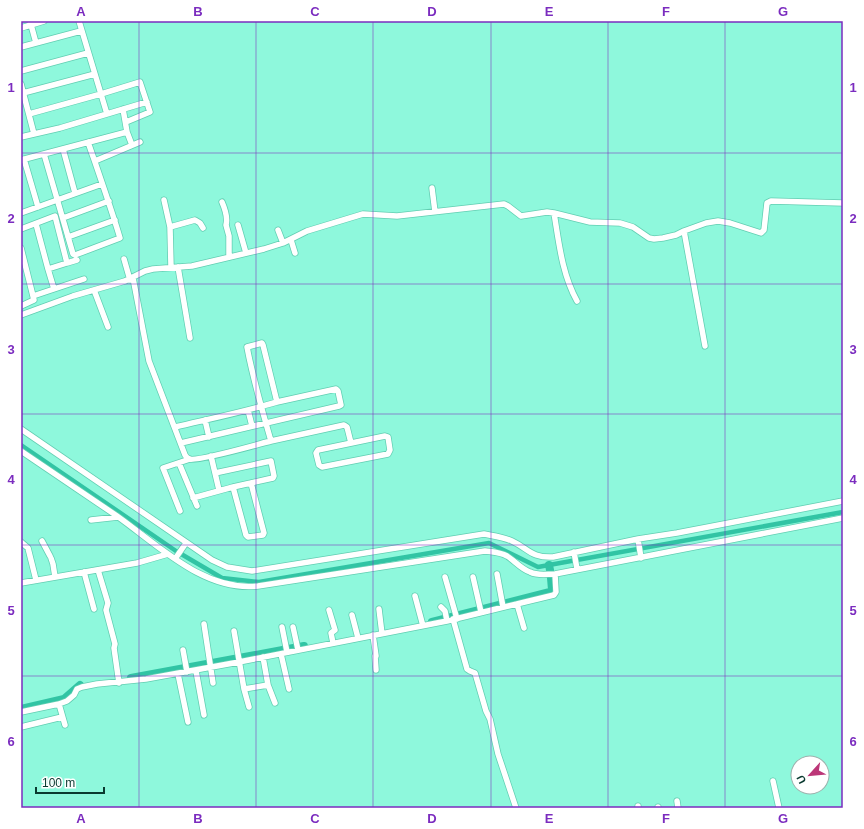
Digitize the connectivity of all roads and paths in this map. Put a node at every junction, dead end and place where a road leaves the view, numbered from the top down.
1 (44, 21) edge
2 (78, 21) edge
3 (30, 23) edge
4 (21, 28) edge
5 (81, 31) junction
6 (36, 43) junction
7 (21, 47) edge
8 (88, 53) junction
9 (21, 71) edge
10 (95, 74) junction
11 (21, 84) edge
12 (23, 93) junction
13 (101, 94) junction
14 (147, 102) junction
15 (123, 109) junction
16 (29, 114) junction
17 (107, 114) junction
18 (126, 122) junction
19 (127, 132) junction
20 (34, 134) junction
21 (21, 137) edge
22 (88, 142) junction
23 (140, 142) dead end
24 (132, 145) junction
25 (63, 149) junction
26 (44, 154) junction
27 (23, 160) edge
28 (95, 161) junction
29 (102, 184) junction
30 (432, 188) dead end
31 (75, 193) junction
32 (109, 200) junction
33 (164, 200) dead end
34 (58, 201) junction
35 (222, 202) dead end
36 (843, 203) edge
37 (38, 207) junction
38 (435, 212) junction
39 (21, 213) edge
40 (554, 213) junction
41 (62, 218) junction
42 (115, 220) junction
43 (36, 224) junction
44 (238, 225) dead end
45 (170, 227) junction
46 (203, 228) dead end
47 (21, 229) edge
48 (278, 230) dead end
49 (684, 231) junction
50 (68, 237) junction
51 (291, 240) junction
52 (283, 243) junction
53 (21, 248) edge
54 (246, 253) junction
55 (295, 253) dead end
56 (229, 257) junction
57 (124, 259) dead end
58 (77, 260) dead end
59 (67, 263) junction
60 (171, 267) junction
61 (178, 267) junction
62 (48, 269) junction
63 (84, 279) dead end
64 (131, 279) junction
65 (54, 289) junction
66 (94, 290) junction
67 (33, 296) junction
68 (577, 301) dead end
69 (21, 306) edge
70 (22, 313) edge
71 (108, 327) dead end
72 (190, 338) dead end
73 (705, 346) dead end
74 (277, 402) junction
75 (261, 406) junction
76 (248, 410) junction
77 (205, 420) junction
78 (266, 423) junction
79 (252, 426) junction
80 (175, 427) junction
81 (21, 429) edge
82 (209, 436) junction
83 (271, 441) junction
84 (352, 443) junction
85 (181, 444) junction
86 (21, 451) edge
87 (211, 456) junction
88 (190, 459) junction
89 (179, 463) junction
90 (215, 474) junction
91 (251, 483) junction
92 (233, 487) junction
93 (219, 490) junction
94 (193, 498) junction
95 (843, 501) edge
96 (197, 506) dead end
97 (180, 511) dead end
98 (118, 517) junction
99 (843, 518) edge
100 (91, 520) dead end
101 (638, 540) junction
102 (42, 541) dead end
103 (21, 542) edge
104 (184, 545) junction
105 (168, 554) junction
106 (574, 554) junction
107 (641, 557) junction
108 (176, 558) junction
109 (577, 567) junction
110 (98, 570) junction
111 (84, 572) junction
112 (497, 574) dead end
113 (555, 574) junction
114 (55, 577) junction
115 (445, 577) dead end
116 (473, 577) dead end
117 (36, 580) junction
118 (21, 583) edge
119 (415, 596) dead end
120 (517, 604) junction
121 (502, 605) junction
122 (441, 607) dead end
123 (94, 609) dead end
124 (379, 609) dead end
125 (328, 610) dead end
126 (480, 610) junction
127 (352, 615) dead end
128 (452, 618) junction
129 (204, 624) dead end
130 (423, 624) junction
131 (282, 627) dead end
132 (293, 627) dead end
133 (524, 628) dead end
134 (234, 631) dead end
135 (382, 632) junction
136 (373, 635) junction
137 (357, 637) junction
138 (333, 641) junction
139 (298, 648) junction
140 (183, 650) dead end
141 (285, 651) junction
142 (263, 657) junction
143 (239, 660) junction
144 (211, 665) junction
145 (187, 670) junction
146 (376, 670) dead end
147 (196, 671) junction
148 (178, 674) junction
149 (119, 679) junction
150 (213, 683) dead end
151 (268, 685) junction
152 (244, 689) junction
153 (289, 689) dead end
154 (275, 703) dead end
155 (59, 704) junction
156 (249, 707) dead end
157 (21, 712) edge
158 (204, 715) dead end
159 (62, 716) junction
160 (188, 722) dead end
161 (65, 725) dead end
162 (21, 727) edge
163 (773, 781) dead end
164 (677, 801) dead end
165 (516, 808) edge
166 (678, 808) edge
167 (779, 808) edge

1 - 3 street
2 - 5 street
3 - 4 street
3 - 6 street
5 - 6 street
5 - 8 street
6 - 7 street
8 - 9 street
8 - 10 street
10 - 12 street
10 - 13 street
11 - 12 street
12 - 16 street
13 - 14 street
13 - 16 street
13 - 17 street
14 - 15 street
14 - 18 street
15 - 17 street
15 - 18 street
16 - 20 street
17 - 20 street
18 - 19 street
19 - 22 street
19 - 24 street
20 - 21 street
22 - 25 street
22 - 28 street
23 - 24 street
24 - 28 street
25 - 26 street
25 - 31 street
26 - 27 street
26 - 34 street
27 - 37 street
28 - 29 street
29 - 31 street
29 - 32 street
30 - 38 street
31 - 34 street
32 - 41 street
32 - 42 street
33 - 45 street
34 - 37 street
34 - 41 street
35 - 56 street
36 - 49 street
37 - 39 street
38 - 40 street
38 - 51 street
40 - 49 street
40 - 68 street
41 - 50 street
42 - 50 street
42 - 50 street
43 - 47 street
43 - 59 street
43 - 62 street
44 - 54 street
45 - 46 street
45 - 60 street
48 - 52 street
49 - 73 street
51 - 52 street
51 - 55 street
52 - 54 street
53 - 67 street
54 - 56 street
56 - 61 street
57 - 64 street
58 - 59 street
59 - 62 street
60 - 61 street
60 - 64 street
61 - 72 street
62 - 65 street
63 - 65 street
64 - 66 street
64 - 80 street
65 - 67 street
66 - 70 street
66 - 71 street
67 - 69 street
74 - 75 street
74 - 75 street
74 - 78 street
75 - 76 street
75 - 78 street
76 - 77 street
76 - 79 street
77 - 80 street
77 - 82 street
78 - 79 street
78 - 83 street
79 - 82 street
80 - 85 street
81 - 104 street
82 - 85 street
83 - 84 street
83 - 87 street
84 - 84 street
85 - 88 street
86 - 98 street
87 - 88 street
87 - 90 street
88 - 89 street
89 - 94 street
89 - 97 street
90 - 91 street
90 - 93 street
91 - 92 street
91 - 92 street
92 - 93 street
93 - 94 street
94 - 96 street
95 - 101 street
98 - 100 street
98 - 105 street
99 - 107 street
101 - 106 street
101 - 107 street
102 - 114 street
103 - 117 street
104 - 106 street
104 - 108 street
105 - 108 street
105 - 110 street
106 - 109 street
107 - 109 street
108 - 113 street
109 - 113 street
110 - 111 street
110 - 149 street
111 - 114 street
111 - 123 street
112 - 121 street
113 - 120 street
114 - 117 street
115 - 128 street
116 - 126 street
117 - 118 street
119 - 130 street
120 - 121 street
120 - 133 street
121 - 126 street
122 - 128 street
124 - 135 street
125 - 138 street
126 - 128 street
127 - 137 street
128 - 130 street
128 - 165 street
129 - 144 street
130 - 135 street
131 - 141 street
132 - 139 street
134 - 143 street
135 - 136 street
136 - 137 street
136 - 146 street
137 - 138 street
138 - 139 street
139 - 141 street
140 - 145 street
141 - 142 street
141 - 153 street
142 - 143 street
142 - 151 street
143 - 144 street
143 - 152 street
144 - 147 street
144 - 150 street
145 - 147 street
145 - 148 street
147 - 158 street
148 - 149 street
148 - 160 street
149 - 155 street
151 - 152 street
151 - 154 street
152 - 156 street
155 - 157 street
155 - 159 street
159 - 161 street
159 - 162 street
163 - 167 street
164 - 166 street

